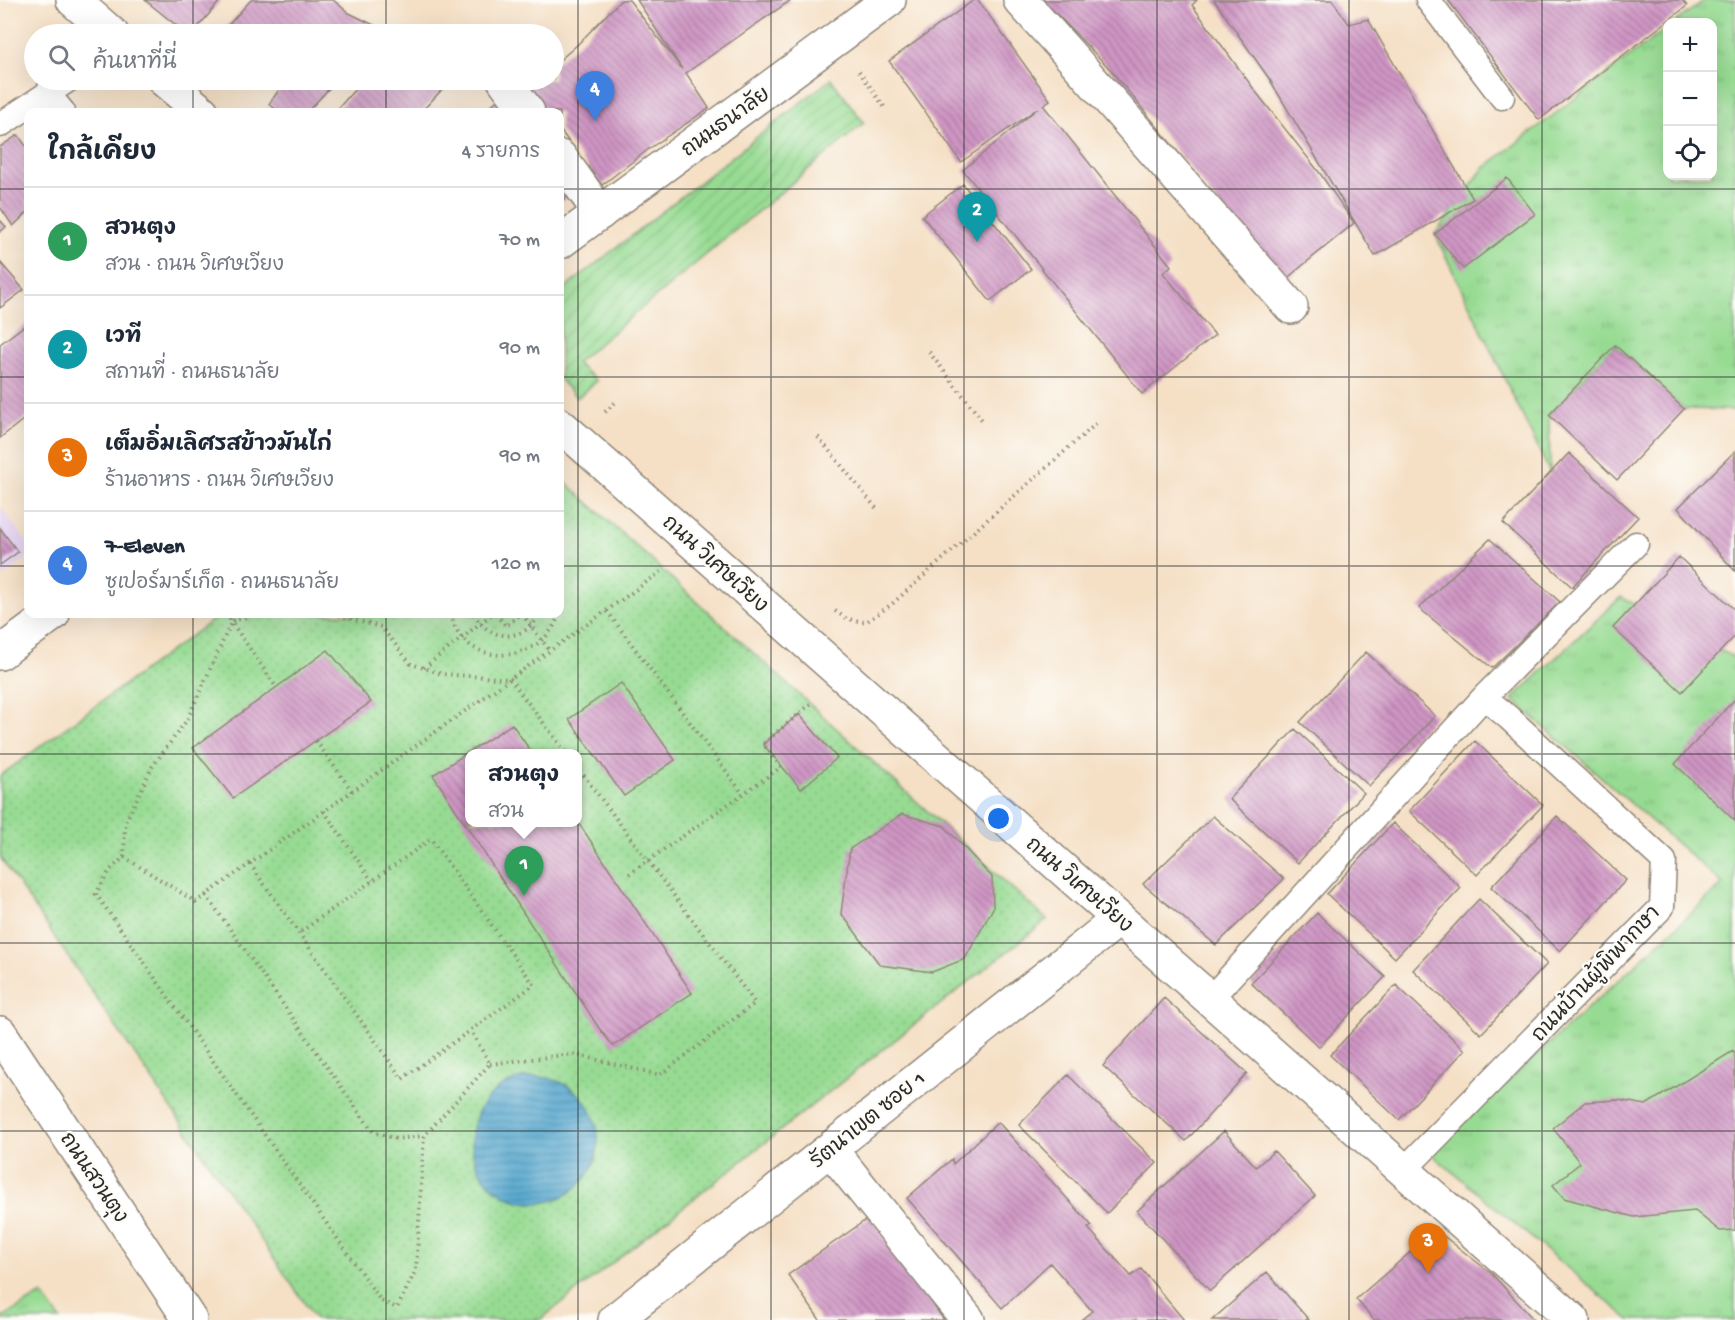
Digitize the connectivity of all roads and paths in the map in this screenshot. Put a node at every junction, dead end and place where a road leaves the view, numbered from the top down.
1 (73, 0) edge
2 (890, 0) edge
3 (1020, 0) edge
4 (1428, 0) edge
5 (101, 24) edge
6 (52, 90) edge
7 (176, 90) edge
8 (512, 90) edge
9 (47, 93) junction
10 (1502, 97) dead end
11 (25, 108) edge
12 (60, 108) edge
13 (197, 108) edge
14 (525, 108) edge
15 (24, 109) edge
16 (0, 125) edge
17 (564, 163) edge
18 (600, 213) junction
19 (564, 239) edge
20 (1291, 307) dead end
21 (929, 352) dead end
22 (982, 420) dead end
23 (1098, 422) dead end
24 (564, 429) edge
25 (818, 437) dead end
26 (876, 508) dead end
27 (1636, 544) dead end
28 (697, 546) junction
29 (828, 607) dead end
30 (607, 610) junction
31 (48, 618) edge
32 (229, 618) edge
33 (243, 618) edge
34 (348, 618) edge
35 (453, 618) edge
36 (477, 618) edge
37 (487, 618) edge
38 (499, 618) edge
39 (517, 618) edge
40 (525, 618) edge
41 (536, 618) edge
42 (557, 618) edge
43 (232, 621) junction
44 (480, 623) junction
45 (531, 626) junction
46 (462, 636) junction
47 (543, 641) junction
48 (550, 651) junction
49 (0, 653) edge
50 (424, 668) junction
51 (844, 676) junction
52 (510, 679) junction
53 (276, 687) dead end
54 (1484, 697) junction
55 (316, 741) dead end
56 (564, 749) edge
57 (582, 773) edge
58 (352, 790) junction
59 (743, 794) junction
60 (324, 811) junction
61 (124, 856) junction
62 (648, 861) junction
63 (250, 864) junction
64 (629, 874) dead end
65 (372, 880) junction
66 (206, 895) junction
67 (1119, 919) junction
68 (299, 933) junction
69 (1210, 999) junction
70 (471, 1030) junction
71 (0, 1033) edge
72 (490, 1064) junction
73 (424, 1136) junction
74 (830, 1149) junction
75 (1404, 1170) junction
76 (190, 1320) edge
77 (615, 1320) edge
78 (968, 1320) edge
79 (1574, 1320) edge

1 - 5 street
2 - 18 street, ถนนธนาลัย
3 - 20 street
4 - 10 lane
6 - 9 lane
7 - 13 street
8 - 14 street
9 - 11 lane
9 - 12 lane
15 - 16 lane
17 - 18 street
18 - 19 street, ถนนธนาลัย
21 - 22 path
23 - 29 path
24 - 28 street, ถนน วิเศษเวียง
25 - 26 path
27 - 54 lane
28 - 30 path
28 - 51 street, ถนน วิเศษเวียง
30 - 48 path
30 - 59 path
31 - 49 street
32 - 43 path
33 - 43 path
34 - 50 path
35 - 46 path
36 - 44 path
37 - 44 path
38 - 39 path
40 - 45 path
41 - 45 path
42 - 47 path
43 - 53 path
43 - 61 path
44 - 45 path
44 - 46 path
45 - 47 path
46 - 47 path
46 - 50 path
47 - 48 path
48 - 52 path
50 - 52 path
51 - 59 path
51 - 67 street, ถนน วิเศษเวียง
52 - 56 path
52 - 58 path
54 - 69 lane
54 - 75 lane, ถนนบ้านผู้พิพากษา
55 - 58 path
57 - 62 path
58 - 60 path
59 - 62 path
60 - 63 path
60 - 65 path
61 - 66 path
61 - 73 path
62 - 64 path
62 - 72 path
63 - 66 path
63 - 68 path
65 - 68 path
65 - 70 path
66 - 73 path
67 - 69 street, ถนน วิเศษเวียง
67 - 74 street, รัตนาเขต ซอย 1
68 - 70 path
69 - 75 street, ถนน วิเศษเวียง
70 - 72 path
71 - 76 street, ถนนสวนตุง
72 - 73 path
74 - 77 street, รัตนาเขต ซอย 1
74 - 78 street
75 - 79 street, ถนน วิเศษเวียง

